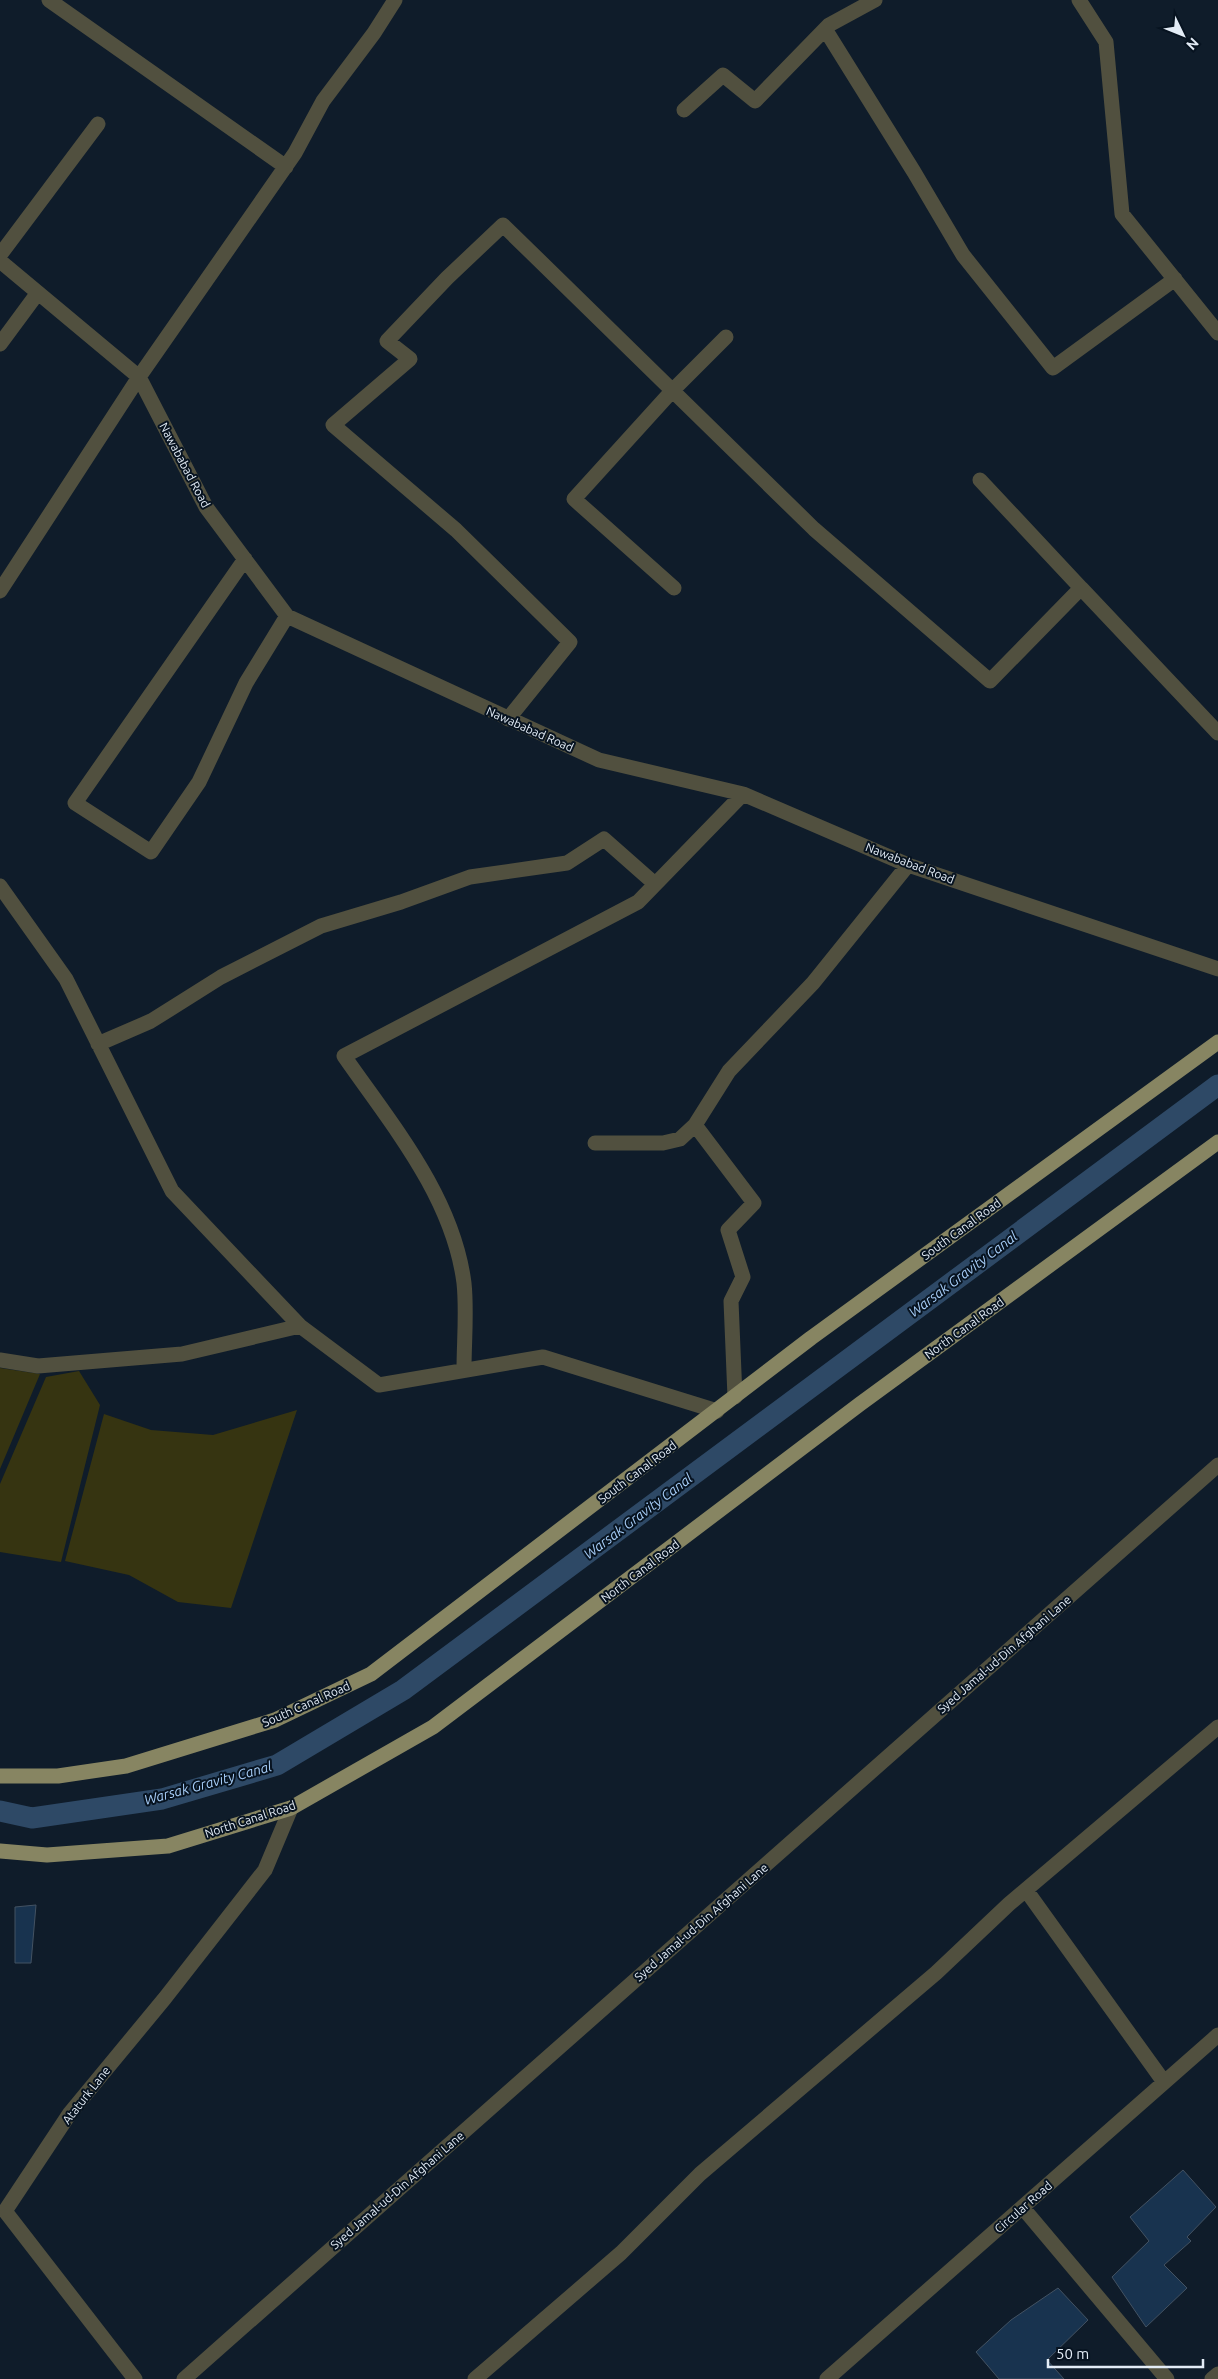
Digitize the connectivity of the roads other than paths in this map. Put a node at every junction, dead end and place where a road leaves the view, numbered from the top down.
1 (49, 0) edge
2 (395, 0) edge
3 (876, 0) edge
4 (1079, 0) edge
5 (825, 29) junction
6 (684, 110) dead end
7 (98, 124) dead end
8 (286, 167) junction
9 (1, 263) edge
10 (1175, 279) junction
11 (37, 294) junction
12 (1218, 333) edge
13 (726, 337) dead end
14 (0, 344) edge
15 (139, 377) junction
16 (672, 391) junction
17 (980, 480) dead end
18 (245, 559) junction
19 (674, 588) dead end
20 (1081, 588) junction
21 (0, 591) edge
22 (287, 616) junction
23 (508, 719) junction
24 (1218, 734) edge
25 (743, 794) junction
26 (908, 865) junction
27 (655, 884) junction
28 (0, 886) edge
29 (1218, 969) edge
30 (1218, 1042) edge
31 (98, 1044) junction
32 (695, 1125) junction
33 (1218, 1142) edge
34 (595, 1143) dead end
35 (300, 1326) junction
36 (0, 1360) edge
37 (464, 1370) junction
38 (735, 1397) junction
39 (717, 1411) junction
40 (1218, 1466) edge
41 (1218, 1728) edge
42 (0, 1776) edge
43 (291, 1808) junction
44 (0, 1851) edge
45 (1026, 1890) junction
46 (1218, 2035) edge
47 (1164, 2082) junction
48 (1023, 2208) junction
49 (1218, 2374) edge
50 (135, 2379) edge
51 (184, 2379) edge
52 (474, 2379) edge
53 (827, 2379) edge
54 (1167, 2379) edge
55 (1212, 2379) edge

1 - 8 street
2 - 8 street
3 - 5 street
4 - 10 street
5 - 6 street
5 - 10 street
7 - 9 street
8 - 15 street
9 - 11 street, Nawababad Road
10 - 12 street
11 - 14 street
11 - 15 street, Nawababad Road
13 - 16 street
15 - 18 street, Nawababad Road
15 - 21 street
16 - 19 street
16 - 20 street
16 - 23 street
17 - 20 street
18 - 22 street, Nawababad Road
18 - 22 street
20 - 24 street
22 - 23 street, Nawababad Road
23 - 25 street, Nawababad Road
25 - 26 street, Nawababad Road
25 - 27 street
26 - 29 street, Nawababad Road
26 - 32 street
27 - 31 street
27 - 37 street
28 - 31 street
30 - 38 main road, South Canal Road
31 - 35 street
32 - 34 street
32 - 38 street
33 - 43 main road, North Canal Road
35 - 36 street
35 - 37 street
37 - 39 street
38 - 39 main road, South Canal Road
39 - 42 main road, South Canal Road
40 - 51 street, Syed Jamal-ud-Din Afghani Lane
41 - 45 street
43 - 44 main road, North Canal Road
43 - 50 street, Ataturk Lane
45 - 47 street
45 - 52 street
46 - 47 street, Circular Road
47 - 48 street, Circular Road
48 - 53 street, Circular Road
48 - 54 street
49 - 55 street

